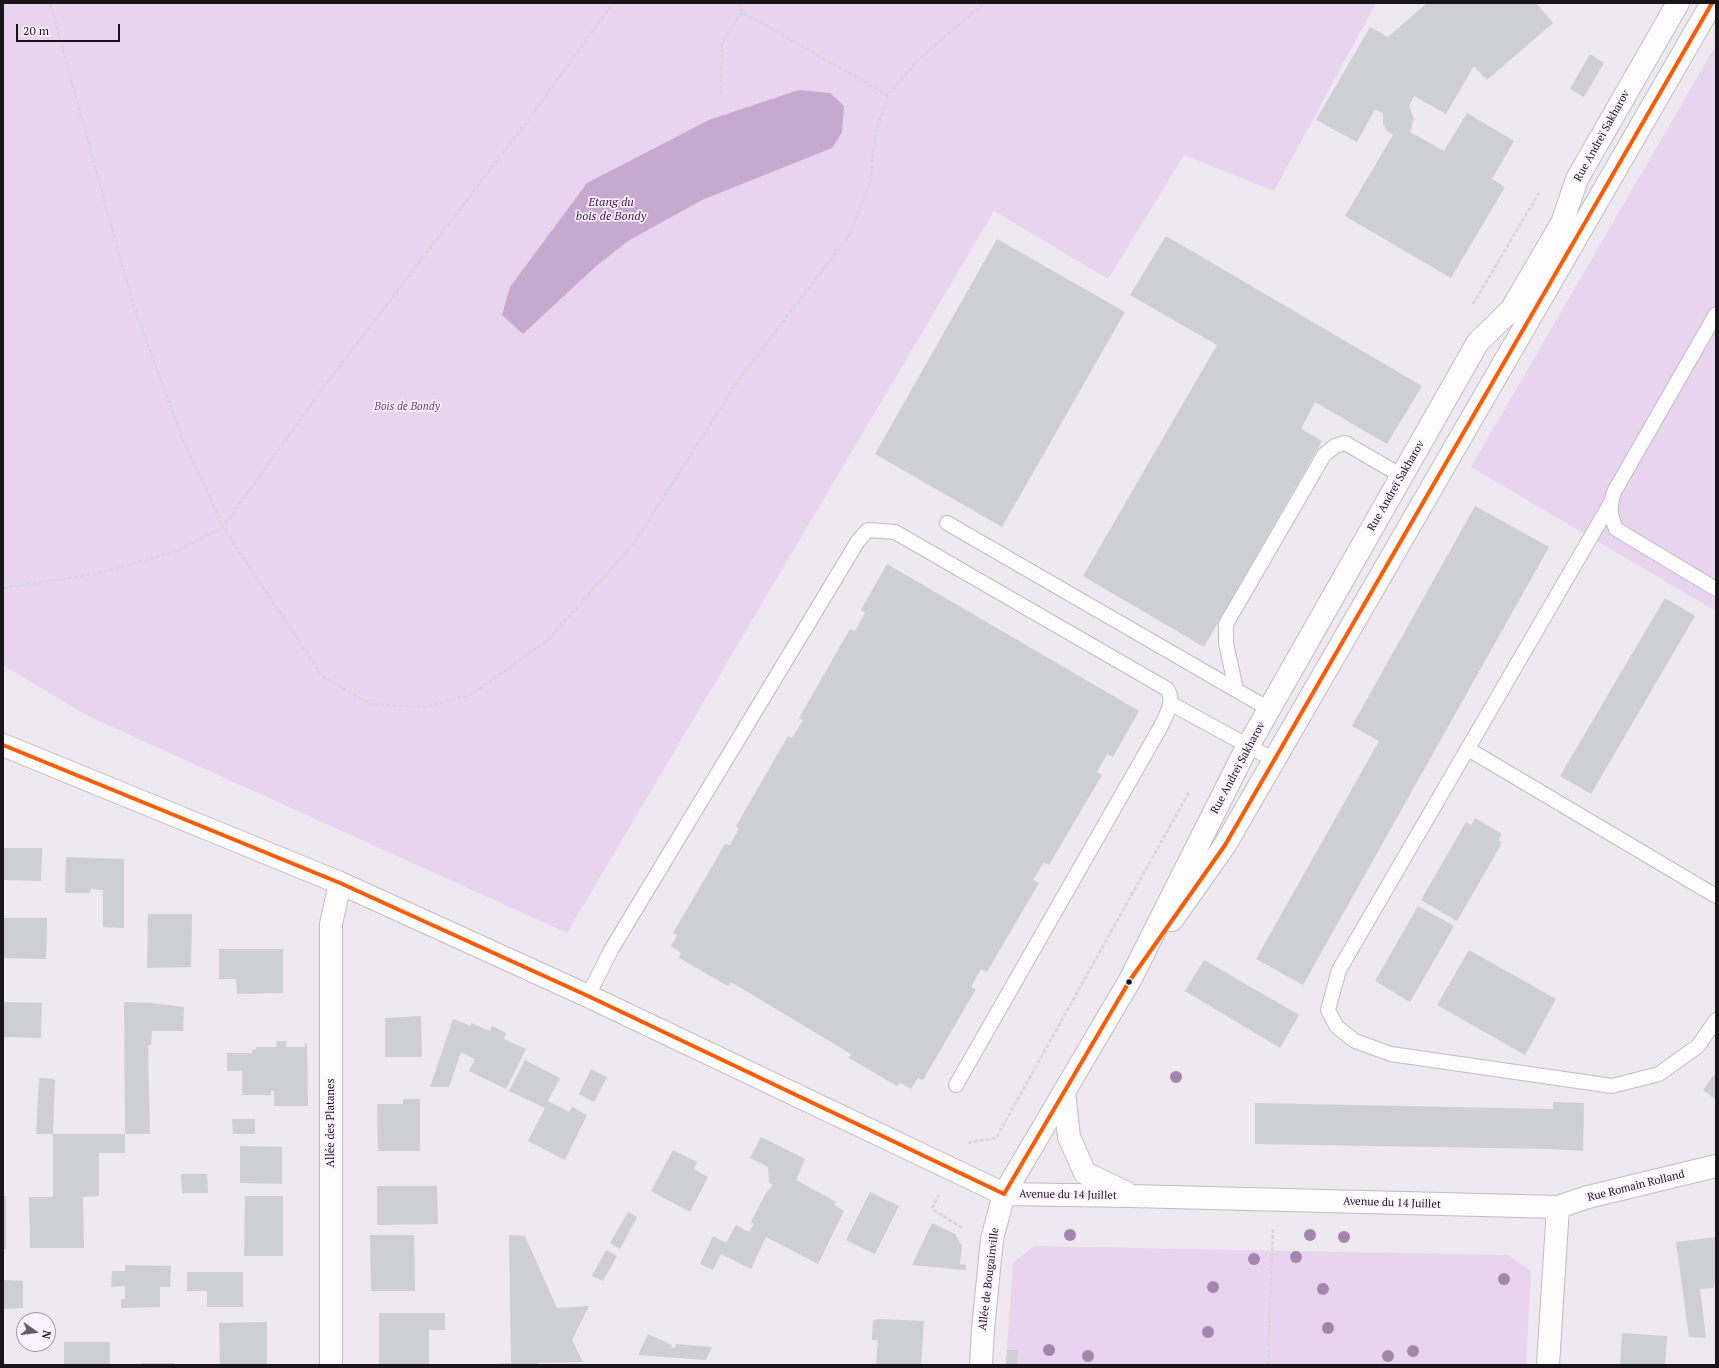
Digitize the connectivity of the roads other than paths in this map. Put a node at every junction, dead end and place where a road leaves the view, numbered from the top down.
1 (1678, 3) edge
2 (1712, 3) edge
3 (1716, 314) edge
4 (1402, 476) junction
5 (1610, 504) junction
6 (947, 523) dead end
7 (1716, 589) edge
8 (1236, 689) junction
9 (1170, 703) junction
10 (1269, 709) junction
11 (3, 745) edge
12 (1248, 746) junction
13 (1468, 749) junction
14 (1274, 760) junction
15 (340, 883) junction
16 (1716, 896) edge
17 (1130, 980) junction
18 (588, 996) junction
19 (1716, 1020) edge
20 (956, 1084) dead end
21 (1064, 1092) junction
22 (1716, 1166) edge
23 (1004, 1194) junction
24 (1131, 1196) junction
25 (1558, 1207) junction
26 (331, 1365) edge
27 (981, 1365) edge
28 (1548, 1365) edge

1 - 4 street, Rue Andreï Sakharov
2 - 14 street, Rue Andreï Sakharov
3 - 5 lane
4 - 8 lane
4 - 10 street, Rue Andreï Sakharov
5 - 7 lane
5 - 13 lane
6 - 8 lane
8 - 10 lane
9 - 12 lane
9 - 18 lane
9 - 20 lane
10 - 12 street, Rue Andreï Sakharov
11 - 15 street, Avenue du 14 Juillet
12 - 14 lane
12 - 17 street, Rue Andreï Sakharov
13 - 16 lane
13 - 19 lane
14 - 17 street, Rue Andreï Sakharov
15 - 18 street, Avenue du 14 Juillet
15 - 26 street, Allée des Platanes
17 - 21 street, Rue Andreï Sakharov
18 - 23 street, Avenue du 14 Juillet
21 - 23 street, Rue Andreï Sakharov
21 - 24 street
22 - 25 street, Rue Romain Rolland
23 - 24 street, Avenue du 14 Juillet
23 - 27 street, Allée de Bougainville
24 - 25 street, Avenue du 14 Juillet
25 - 28 street

